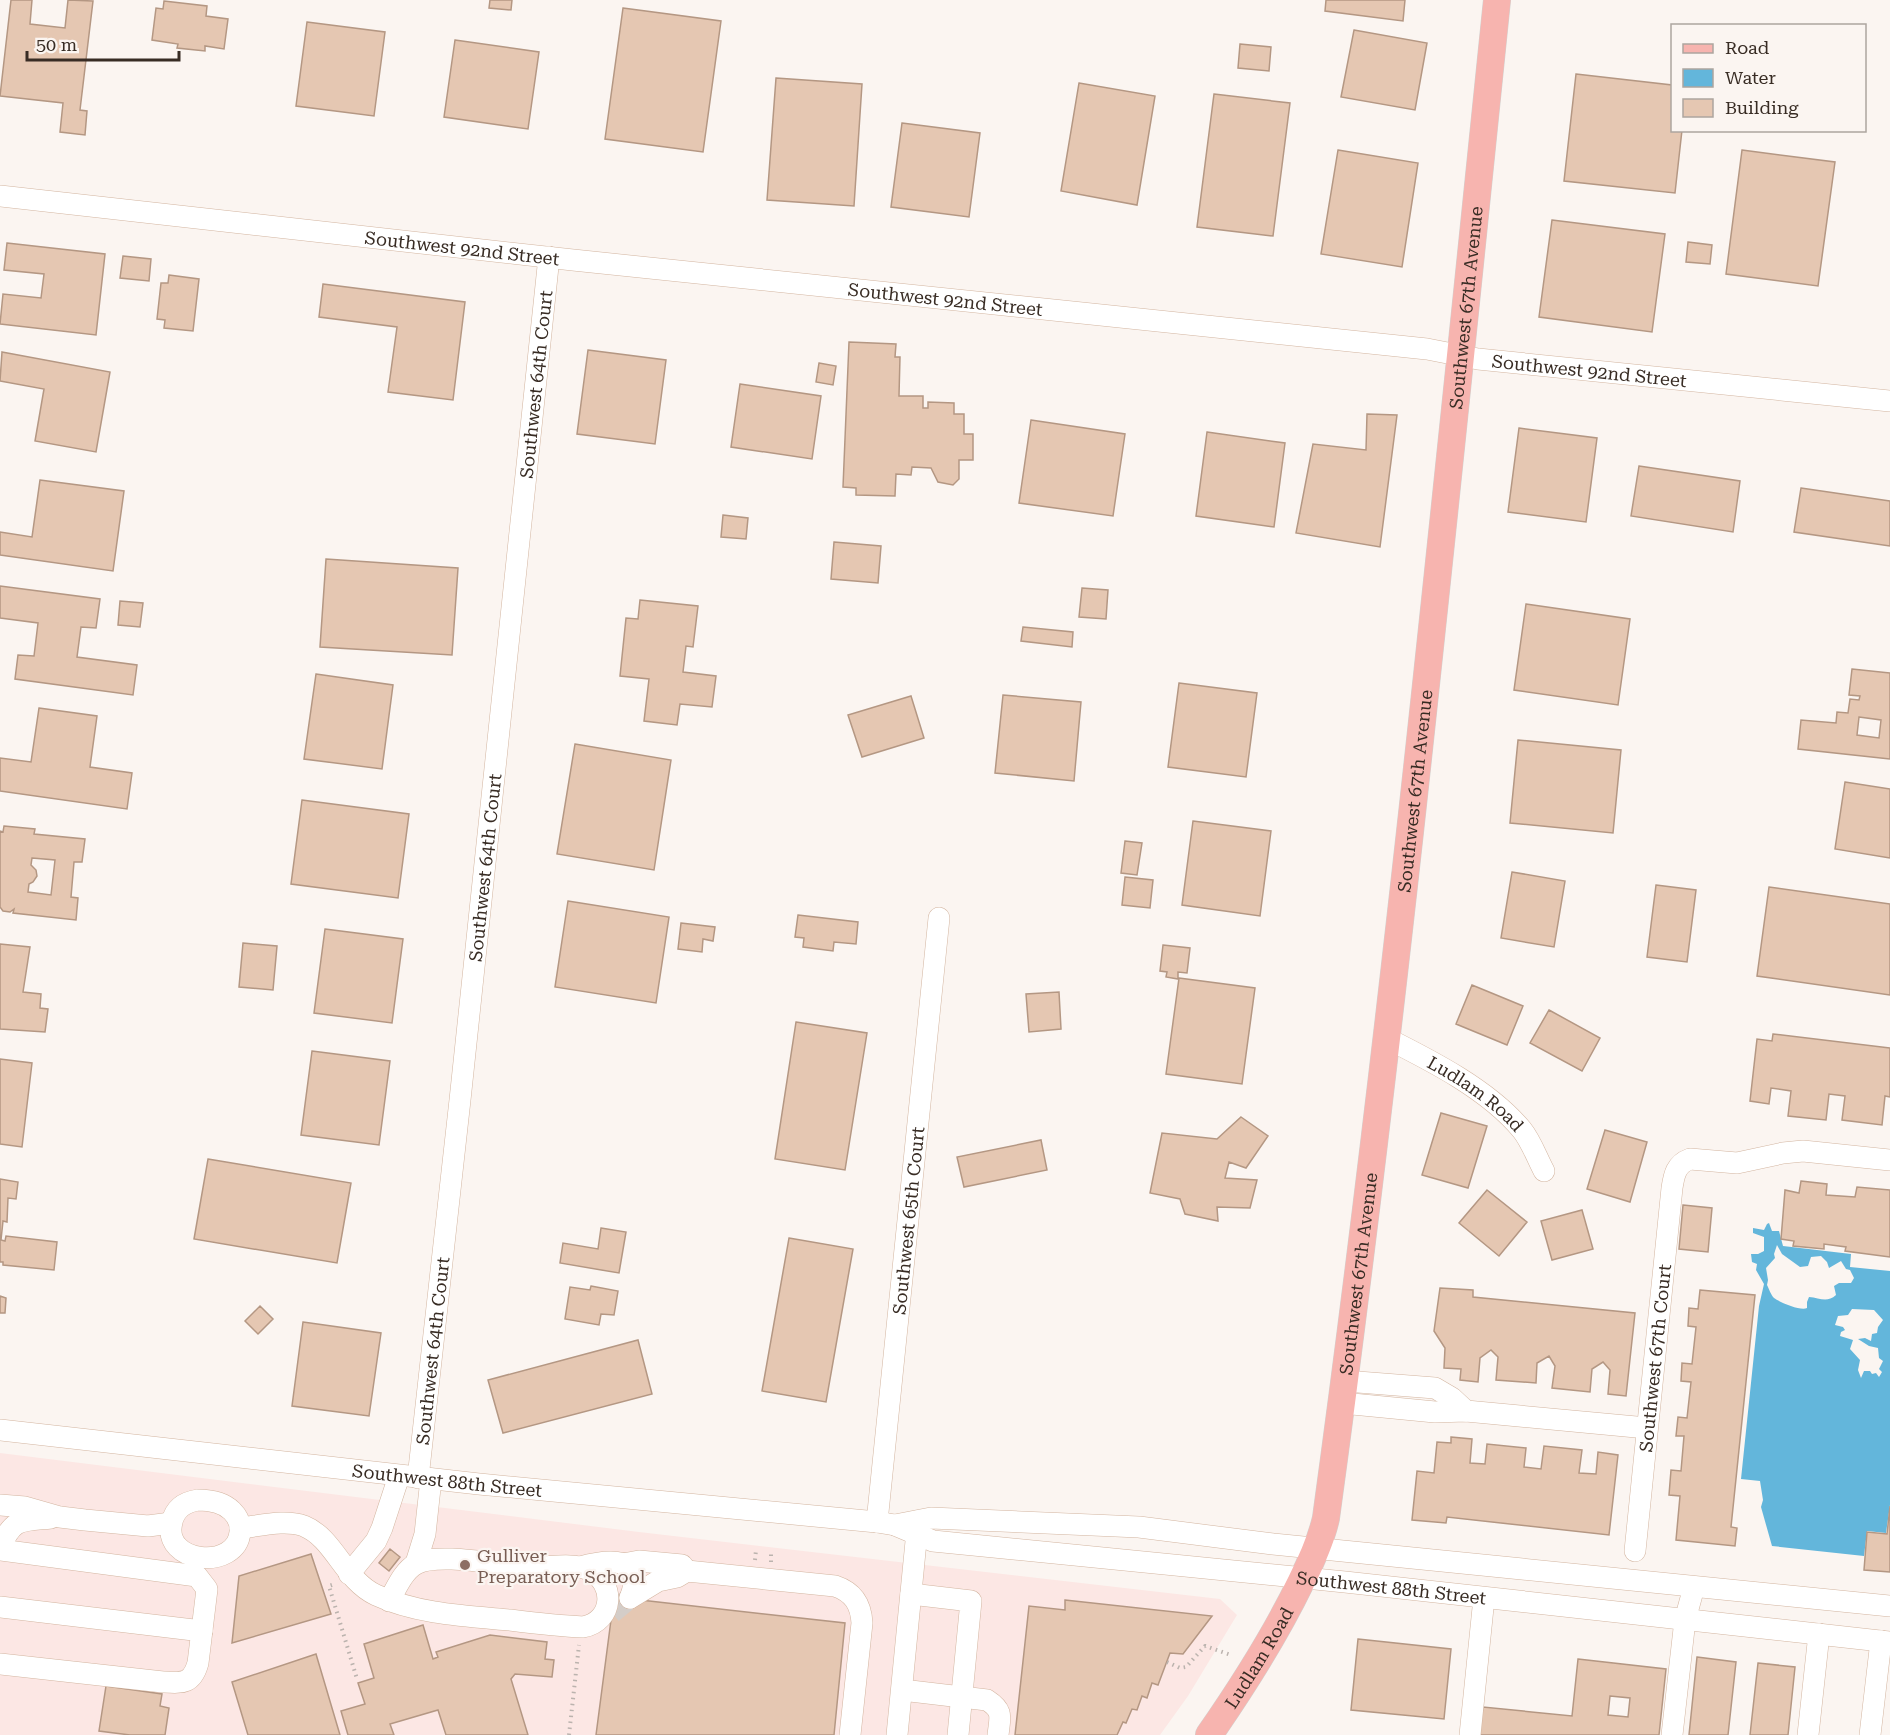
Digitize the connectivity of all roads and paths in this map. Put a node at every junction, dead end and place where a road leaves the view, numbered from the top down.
1 (1497, 0) edge
2 (0, 196) edge
3 (549, 257) junction
4 (1460, 356) junction
5 (1890, 401) edge
6 (939, 918) dead end
7 (1386, 1038) junction
8 (1890, 1160) edge
9 (1544, 1171) dead end
10 (1344, 1392) junction
11 (1647, 1428) junction
12 (0, 1430) edge
13 (416, 1478) junction
14 (0, 1505) edge
15 (60, 1517) junction
16 (171, 1523) junction
17 (886, 1523) junction
18 (917, 1527) junction
19 (240, 1528) junction
20 (1317, 1548) junction
21 (0, 1549) edge
22 (1635, 1551) dead end
23 (416, 1563) junction
24 (623, 1564) junction
25 (199, 1567) junction
26 (580, 1567) junction
27 (687, 1571) junction
28 (1303, 1578) junction
29 (342, 1579) junction
30 (1694, 1587) junction
31 (911, 1594) junction
32 (1484, 1598) junction
33 (389, 1600) junction
34 (1890, 1606) edge
35 (0, 1607) edge
36 (1685, 1620) junction
37 (202, 1630) junction
38 (1819, 1634) junction
39 (579, 1641) dead end
40 (1886, 1642) edge
41 (1231, 1655) dead end
42 (1167, 1662) dead end
43 (0, 1664) edge
44 (357, 1679) dead end
45 (902, 1690) junction
46 (962, 1696) junction
47 (569, 1735) edge
48 (850, 1735) edge
49 (897, 1735) edge
50 (958, 1735) edge
51 (998, 1735) edge
52 (1209, 1735) edge
53 (1470, 1735) edge
54 (1672, 1735) edge
55 (1808, 1735) edge
56 (1870, 1735) edge

1 - 4 main road, Southwest 67th Avenue
2 - 3 street, Southwest 92nd Street
3 - 4 street, Southwest 92nd Street
3 - 13 street, Southwest 64th Court
4 - 5 street, Southwest 92nd Street
4 - 7 main road, Southwest 67th Avenue
6 - 17 street, Southwest 65th Court
7 - 9 street, Ludlam Road
7 - 10 main road, Southwest 67th Avenue
8 - 11 street, Southwest 67th Court
10 - 11 street
10 - 20 main road, Southwest 67th Avenue
11 - 22 street, Southwest 67th Court
12 - 13 street, Southwest 88th Street
13 - 17 street, Southwest 88th Street
13 - 23 street
13 - 29 street
14 - 15 street
15 - 16 street
15 - 21 street
16 - 19 street
16 - 25 street
17 - 18 street, Southwest 88th Street
18 - 20 street, Southwest 88th Street
18 - 28 street, Southwest 88th Street
18 - 31 street
19 - 25 street
19 - 29 street
20 - 28 main road, Southwest 67th Avenue
20 - 30 street, Southwest 88th Street
21 - 25 street
23 - 26 street
23 - 33 street
24 - 26 street
24 - 27 street
24 - 27 street
25 - 37 street
26 - 33 street
27 - 48 street
28 - 32 street, Southwest 88th Street
28 - 52 main road, Ludlam Road
29 - 33 street
29 - 44 path
30 - 34 street, Southwest 88th Street
30 - 36 street
31 - 45 street
31 - 46 street
32 - 36 street, Southwest 88th Street
32 - 53 street
35 - 37 street
36 - 38 street, Southwest 88th Street
36 - 54 street
37 - 43 street
38 - 40 street, Southwest 88th Street
38 - 55 street
39 - 47 path
40 - 56 street
41 - 42 path
45 - 46 street
45 - 49 street
46 - 50 street
46 - 51 street

